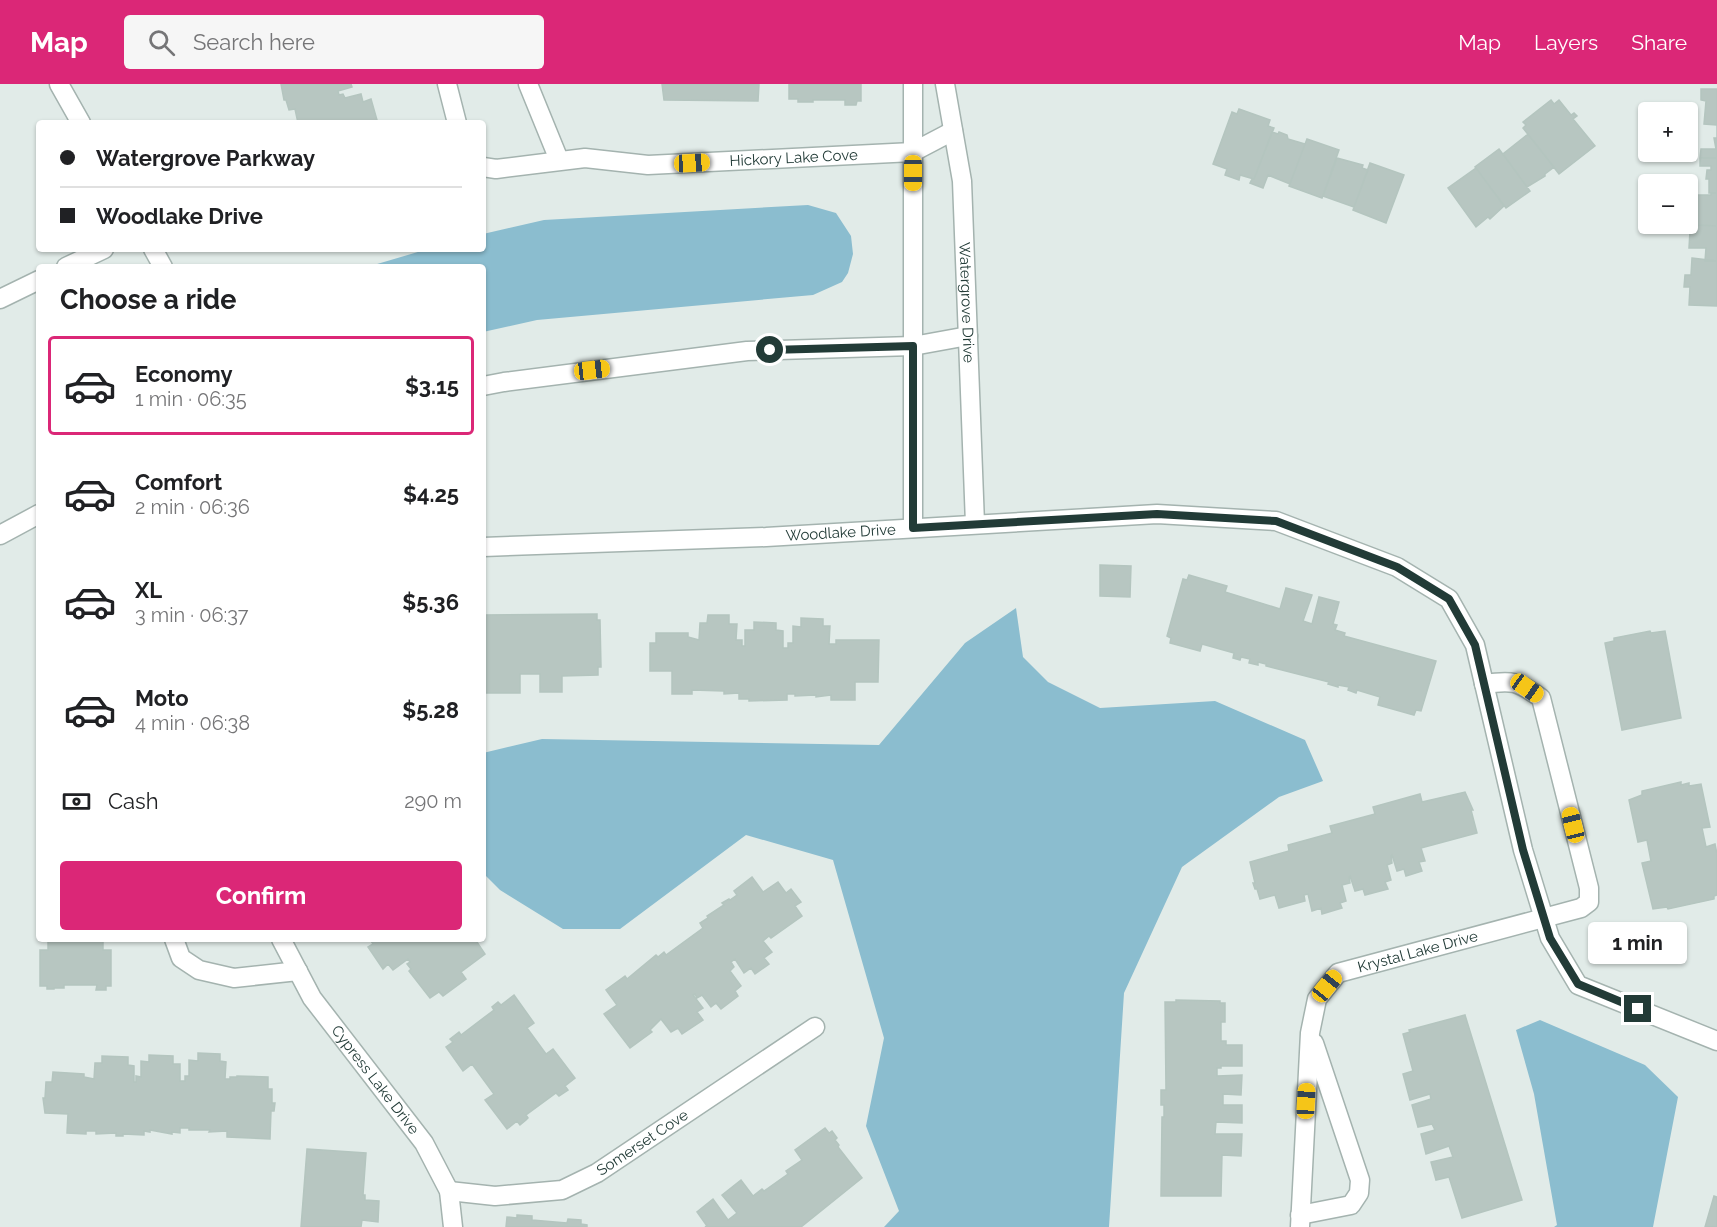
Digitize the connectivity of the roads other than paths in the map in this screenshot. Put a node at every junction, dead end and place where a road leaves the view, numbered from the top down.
1 (59, 84) edge
2 (447, 84) edge
3 (528, 84) edge
4 (913, 84) edge
5 (945, 84) edge
6 (79, 120) edge
7 (457, 120) edge
8 (953, 131) junction
9 (912, 152) junction
10 (559, 160) junction
11 (486, 167) edge
12 (98, 252) edge
13 (72, 264) edge
14 (36, 281) edge
15 (0, 298) edge
16 (968, 336) junction
17 (913, 346) junction
18 (486, 385) edge
19 (36, 516) edge
20 (975, 524) junction
21 (913, 528) junction
22 (0, 535) edge
23 (486, 547) edge
24 (1484, 684) junction
25 (1544, 918) junction
26 (175, 942) edge
27 (282, 942) edge
28 (298, 971) junction
29 (815, 1027) dead end
30 (1310, 1033) junction
31 (1717, 1041) edge
32 (449, 1191) junction
33 (1300, 1221) edge
34 (453, 1227) edge

1 - 6 street
2 - 7 street
3 - 10 street
4 - 9 street
5 - 8 street, Watergrove Drive
8 - 9 street, Hickory Lake Cove
8 - 16 street, Watergrove Drive
9 - 10 street, Hickory Lake Cove
9 - 17 street
10 - 11 street, Hickory Lake Cove
12 - 13 street
14 - 15 street
16 - 17 street
16 - 20 street, Watergrove Drive
17 - 18 street
17 - 21 street
19 - 22 street
20 - 21 street, Woodlake Drive
20 - 24 street, Woodlake Drive
21 - 23 street, Woodlake Drive
24 - 25 street, Woodlake Drive
24 - 25 street, Krystal Lake Drive
25 - 30 street, Krystal Lake Drive
25 - 31 street, Woodlake Drive
26 - 28 street
27 - 28 street, Cypress Lake Drive
28 - 32 street, Cypress Lake Drive
29 - 32 street, Somerset Cove
30 - 33 street, Krystal Lake Drive
30 - 33 street
32 - 34 street, Cypress Lake Drive

